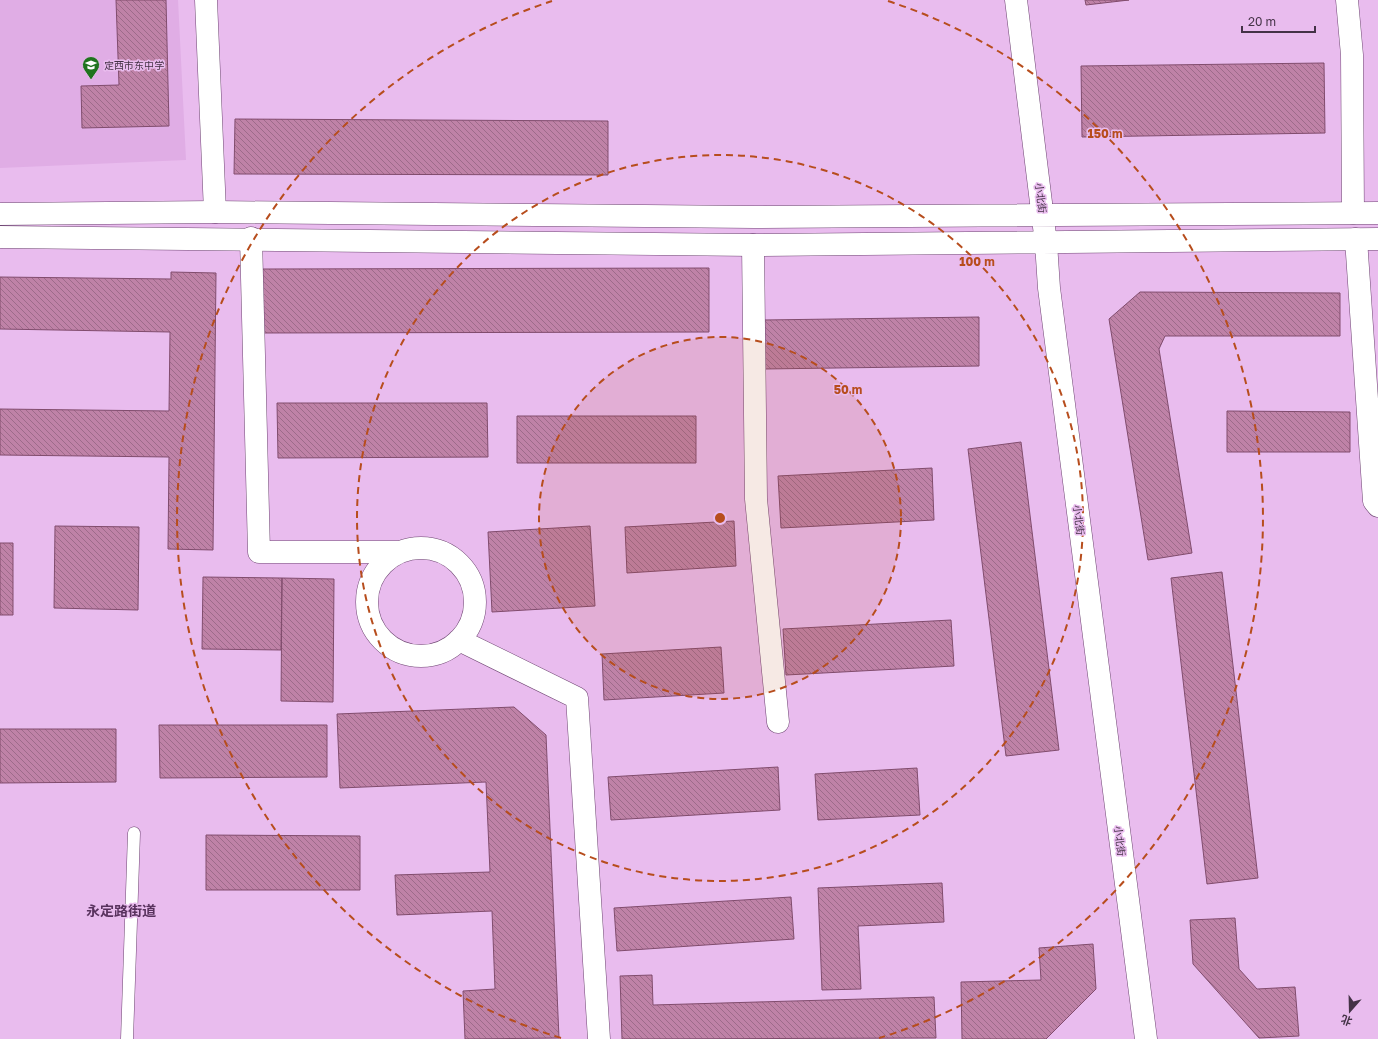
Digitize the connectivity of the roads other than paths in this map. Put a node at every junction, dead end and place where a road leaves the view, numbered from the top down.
1 (206, 0) edge
2 (1016, 0) edge
3 (1347, 0) edge
4 (215, 212) junction
5 (1378, 213) edge
6 (0, 214) edge
7 (1043, 214) junction
8 (1353, 214) junction
9 (0, 237) edge
10 (250, 238) junction
11 (1356, 239) junction
12 (1378, 239) edge
13 (1046, 243) junction
14 (753, 245) junction
15 (1378, 506) edge
16 (400, 552) junction
17 (459, 640) junction
18 (778, 722) dead end
19 (134, 833) dead end
20 (127, 1039) edge
21 (600, 1039) edge
22 (1146, 1039) edge

1 - 4 street
2 - 7 street, 小北街
3 - 8 street
4 - 6 street
4 - 7 street
5 - 8 street
7 - 8 street
7 - 13 street, 小北街
9 - 10 street
10 - 14 street
10 - 16 street
11 - 12 street
11 - 13 street
11 - 15 street
13 - 14 street
13 - 22 street, 小北街
14 - 18 street
16 - 17 street
16 - 17 street
17 - 21 street
19 - 20 lane

